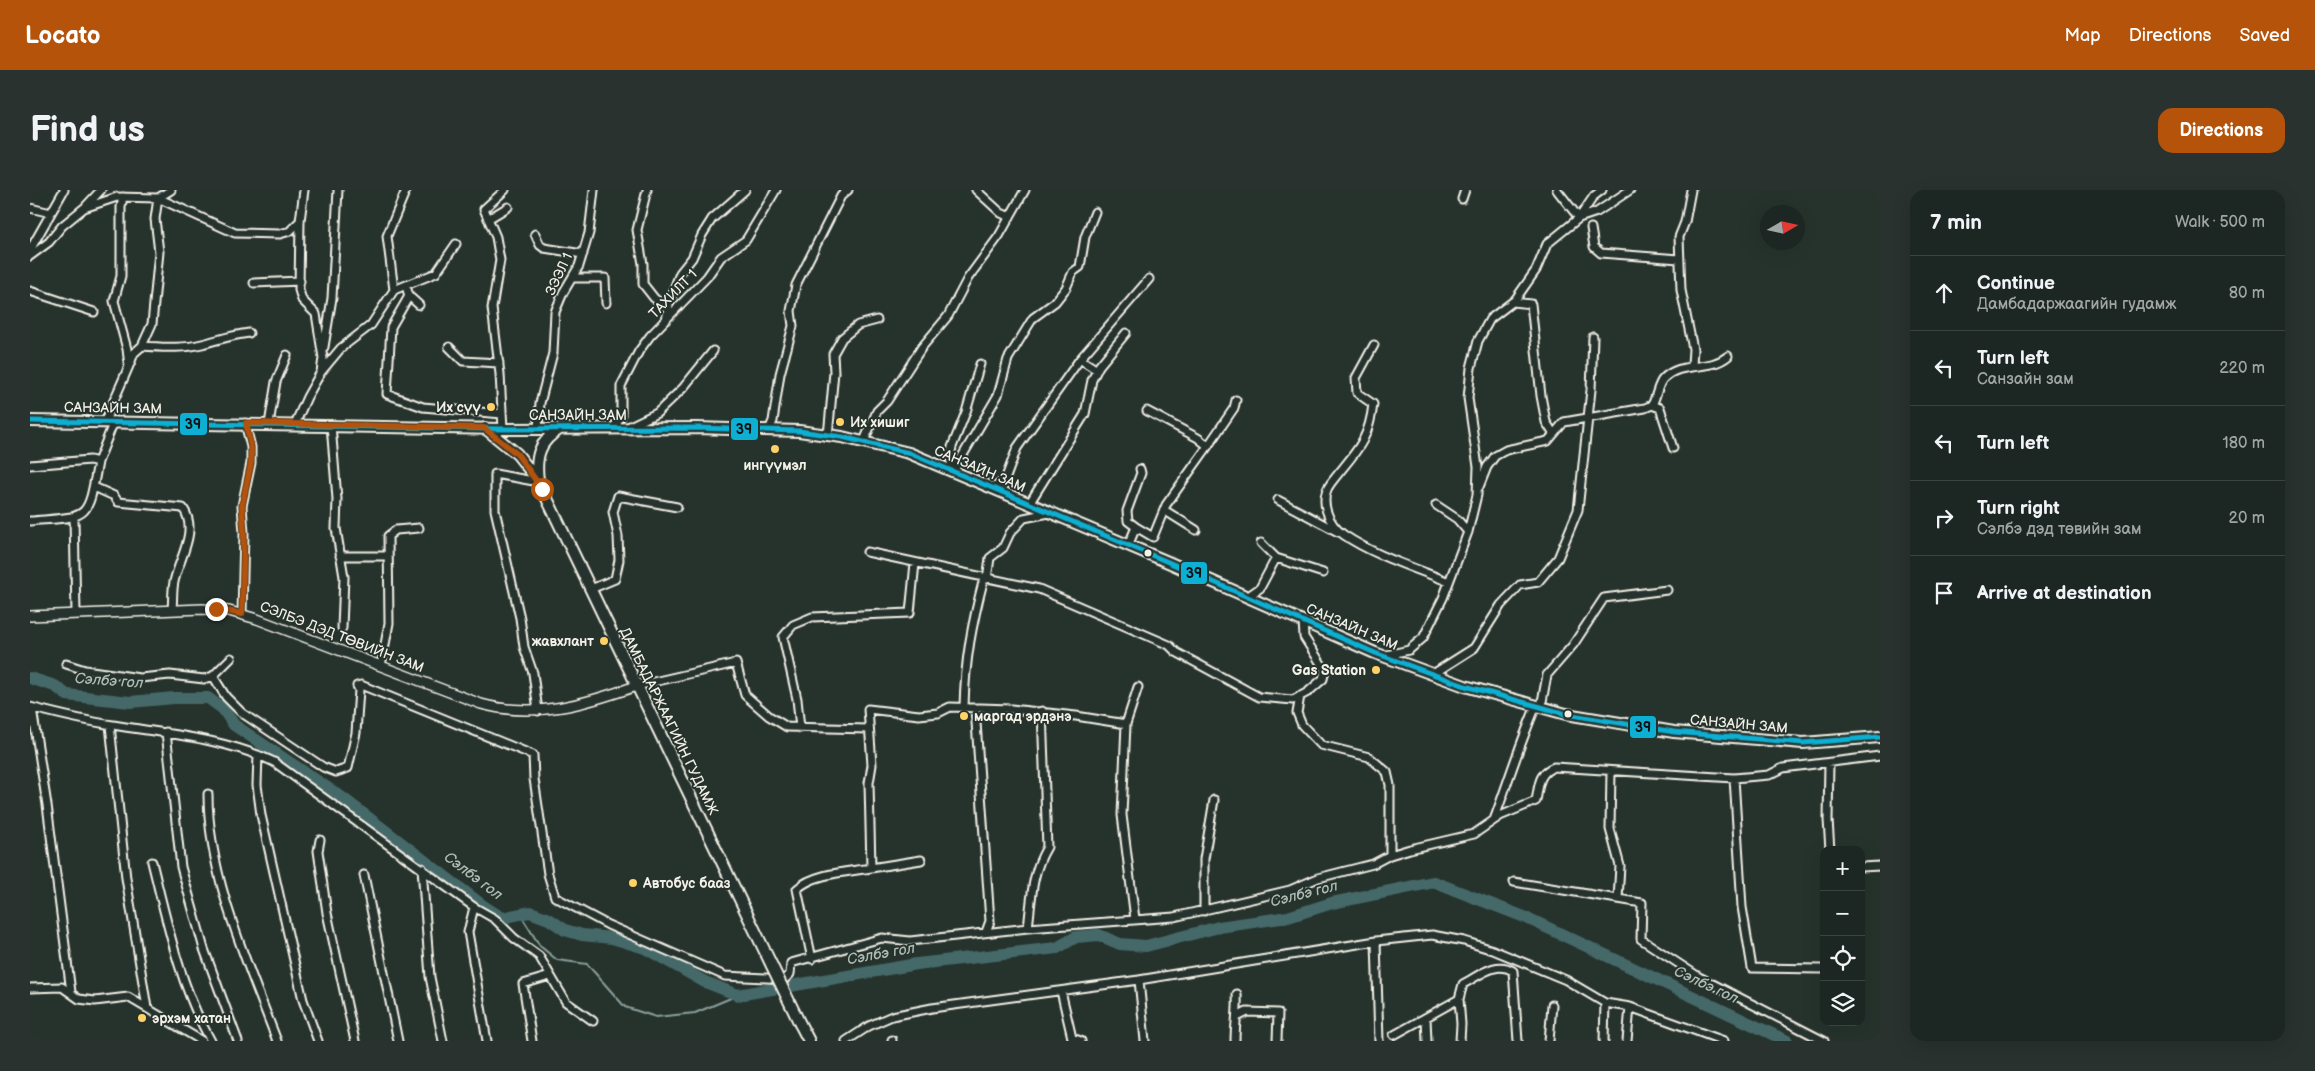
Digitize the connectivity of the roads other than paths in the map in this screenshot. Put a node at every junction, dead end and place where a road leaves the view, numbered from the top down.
1 (64, 190) edge
2 (101, 190) edge
3 (171, 190) edge
4 (304, 190) edge
5 (338, 190) edge
6 (406, 190) edge
7 (505, 190) edge
8 (594, 190) edge
9 (647, 190) edge
10 (745, 190) edge
11 (776, 190) edge
12 (848, 190) edge
13 (976, 190) edge
14 (1025, 190) edge
15 (1465, 190) edge
16 (1556, 190) edge
17 (1602, 190) edge
18 (1630, 190) edge
19 (1691, 190) edge
20 (123, 197) junction
21 (158, 198) junction
22 (1462, 199) dead end
23 (508, 207) dead end
24 (30, 208) edge
25 (84, 208) junction
26 (1095, 212) dead end
27 (52, 213) junction
28 (1010, 217) junction
29 (1580, 218) junction
30 (488, 219) junction
31 (300, 220) junction
32 (1591, 228) dead end
33 (535, 234) dead end
34 (456, 244) dead end
35 (30, 250) edge
36 (583, 254) junction
37 (30, 256) edge
38 (1679, 259) junction
39 (572, 278) junction
40 (1149, 279) dead end
41 (300, 281) junction
42 (254, 283) dead end
43 (406, 286) junction
44 (394, 290) junction
45 (30, 291) edge
46 (409, 296) junction
47 (1513, 302) junction
48 (606, 303) dead end
49 (419, 305) dead end
50 (668, 309) junction
51 (94, 312) dead end
52 (876, 320) dead end
53 (666, 321) junction
54 (249, 333) dead end
55 (1126, 333) dead end
56 (1593, 337) dead end
57 (1374, 345) dead end
58 (142, 346) junction
59 (449, 347) dead end
60 (714, 350) dead end
61 (288, 356) dead end
62 (1728, 356) dead end
63 (1080, 359) junction
64 (499, 363) junction
65 (980, 364) dead end
66 (1692, 365) junction
67 (129, 366) junction
68 (1097, 370) junction
69 (321, 372) junction
70 (1236, 400) dead end
71 (1652, 405) junction
72 (1147, 411) dead end
73 (502, 414) junction
74 (1587, 417) junction
75 (30, 421) edge
76 (110, 421) junction
77 (246, 423) junction
78 (269, 424) junction
79 (295, 424) junction
80 (331, 425) junction
81 (484, 428) junction
82 (503, 428) junction
83 (538, 429) junction
84 (561, 429) junction
85 (613, 429) junction
86 (625, 429) junction
87 (769, 430) junction
88 (1553, 433) junction
89 (828, 436) junction
90 (864, 441) junction
91 (1208, 446) junction
92 (1673, 448) dead end
93 (98, 462) junction
94 (30, 465) edge
95 (1140, 469) dead end
96 (953, 472) junction
97 (539, 482) junction
98 (94, 487) junction
99 (992, 489) junction
100 (1477, 495) junction
101 (1278, 500) dead end
102 (1029, 504) junction
103 (1436, 505) dead end
104 (677, 507) dead end
105 (1164, 510) junction
106 (1049, 513) junction
107 (74, 518) junction
108 (30, 521) edge
109 (1136, 527) junction
110 (419, 528) dead end
111 (1196, 530) dead end
112 (1468, 532) junction
113 (1343, 534) junction
114 (1261, 543) dead end
115 (1128, 546) junction
116 (867, 552) dead end
117 (340, 556) junction
118 (387, 556) junction
119 (1276, 558) junction
120 (915, 562) junction
121 (1323, 573) dead end
122 (986, 578) junction
123 (1449, 582) junction
124 (591, 589) junction
125 (1667, 590) dead end
126 (1247, 597) junction
127 (172, 609) junction
128 (76, 613) junction
129 (242, 614) junction
130 (30, 616) edge
131 (1303, 622) junction
132 (342, 628) dead end
133 (1382, 656) junction
134 (231, 658) dead end
135 (66, 664) dead end
136 (381, 666) junction
137 (1432, 674) junction
138 (213, 676) junction
139 (636, 686) junction
140 (1138, 687) dead end
141 (1300, 696) junction
142 (31, 707) edge
143 (964, 707) junction
144 (1538, 707) junction
145 (975, 708) junction
146 (538, 711) junction
147 (1042, 711) junction
148 (1126, 724) junction
149 (110, 725) junction
150 (800, 728) junction
151 (869, 730) junction
152 (166, 732) junction
153 (1880, 737) edge
154 (258, 754) junction
155 (1880, 756) edge
156 (1829, 763) junction
157 (1611, 772) junction
158 (1734, 778) junction
159 (208, 794) dead end
160 (1214, 800) dead end
161 (1494, 820) junction
162 (320, 840) dead end
163 (1830, 846) edge
164 (1390, 855) junction
165 (921, 860) dead end
166 (152, 862) dead end
167 (1880, 866) edge
168 (1865, 867) edge
169 (422, 868) junction
170 (871, 868) junction
171 (364, 875) dead end
172 (1514, 882) dead end
173 (1618, 899) junction
174 (474, 907) junction
175 (1204, 911) junction
176 (1135, 919) junction
177 (1028, 928) junction
178 (986, 932) junction
179 (1376, 940) junction
180 (812, 959) junction
181 (1820, 969) edge
182 (550, 976) junction
183 (1139, 980) junction
184 (30, 988) edge
185 (1061, 991) junction
186 (71, 992) junction
187 (1237, 994) dead end
188 (1459, 999) junction
189 (1605, 1003) junction
190 (1552, 1006) dead end
191 (1630, 1007) junction
192 (148, 1008) junction
193 (1239, 1016) junction
194 (1426, 1018) junction
195 (593, 1021) dead end
196 (1394, 1035) dead end
197 (202, 1041) edge
198 (211, 1041) edge
199 (238, 1041) edge
200 (277, 1041) edge
201 (318, 1041) edge
202 (355, 1041) edge
203 (398, 1041) edge
204 (442, 1041) edge
205 (487, 1041) edge
206 (532, 1041) edge
207 (808, 1041) edge
208 (846, 1041) edge
209 (1081, 1041) edge
210 (1145, 1041) edge
211 (1235, 1041) edge
212 (1277, 1041) edge
213 (1379, 1041) edge
214 (1427, 1041) edge
215 (1460, 1041) edge
216 (1518, 1041) edge
217 (1549, 1041) edge
218 (1604, 1041) edge
219 (1627, 1041) edge
220 (1724, 1041) edge
221 (1824, 1041) edge

1 - 27 street
2 - 25 street
3 - 21 street
4 - 31 street
5 - 69 street
6 - 44 street
7 - 30 street
8 - 36 street, ЗЭЭЛ 1
9 - 50 street
10 - 50 street
11 - 53 street, ТАХИЛТ 1
12 - 87 street
13 - 28 street
14 - 28 street
15 - 22 street
16 - 29 street
17 - 29 street
18 - 29 street
19 - 38 street
20 - 21 street
20 - 25 street
20 - 67 street
21 - 31 street
21 - 58 street
23 - 30 street
24 - 27 street
25 - 37 street
26 - 96 street
27 - 35 street
28 - 90 street
29 - 47 street
30 - 64 street
31 - 41 street
32 - 38 street
33 - 36 street
34 - 43 street
36 - 39 street, ЗЭЭЛ 1
38 - 66 street
39 - 48 street
39 - 83 street, ЗЭЭЛ 1
40 - 63 street
41 - 42 street
41 - 69 street
43 - 44 street
43 - 46 street
44 - 69 street
45 - 51 street
46 - 49 street
46 - 73 street
47 - 88 street
47 - 100 street
50 - 53 street
52 - 89 street
53 - 85 street, ТАХИЛТ 1
54 - 58 street
55 - 68 street
56 - 74 street
57 - 113 street
58 - 67 street
59 - 64 street
60 - 86 street
61 - 78 street
62 - 66 street
63 - 68 street
63 - 99 street
64 - 73 street
65 - 96 street
66 - 71 street
67 - 76 street
68 - 102 street
69 - 79 street
70 - 91 street
71 - 74 street
71 - 92 street
72 - 91 street
73 - 82 street
74 - 88 street
74 - 137 street
75 - 76 main road, САНЗАЙН ЗАМ
76 - 77 main road, САНЗАЙН ЗАМ
76 - 93 street
77 - 78 main road, САНЗАЙН ЗАМ
77 - 129 street
78 - 79 main road, САНЗАЙН ЗАМ
79 - 80 main road, САНЗАЙН ЗАМ
80 - 81 main road, САНЗАЙН ЗАМ
80 - 117 street
81 - 82 main road, САНЗАЙН ЗАМ
81 - 97 main road, ДАМБАДАРЖААГИЙН ГУДАМЖ
82 - 83 main road, САНЗАЙН ЗАМ
83 - 84 main road, САНЗАЙН ЗАМ
84 - 85 main road, САНЗАЙН ЗАМ
84 - 97 main road
85 - 86 main road, САНЗАЙН ЗАМ
86 - 87 main road, САНЗАЙН ЗАМ
87 - 89 main road, САНЗАЙН ЗАМ
88 - 100 street
89 - 90 main road, САНЗАЙН ЗАМ
90 - 96 main road, САНЗАЙН ЗАМ
91 - 105 street
93 - 94 street
93 - 98 street
95 - 109 street
96 - 99 main road, САНЗАЙН ЗАМ
97 - 124 main road, ДАМБАДАРЖААГИЙН ГУДАМЖ
97 - 146 street
98 - 107 street
98 - 127 street
99 - 102 main road, САНЗАЙН ЗАМ
100 - 112 street
101 - 113 street
102 - 106 main road, САНЗАЙН ЗАМ
103 - 112 street
104 - 124 street
105 - 109 street
105 - 111 street
106 - 115 main road, САНЗАЙН ЗАМ
106 - 122 street
107 - 108 street
107 - 128 street
109 - 115 street
110 - 118 street
112 - 123 street
113 - 123 street
114 - 119 street
115 - 126 main road, САНЗАЙН ЗАМ
116 - 120 street
117 - 118 street
117 - 132 street
118 - 136 street
119 - 121 street
119 - 126 street
120 - 122 street
120 - 150 street
122 - 141 street
122 - 143 street
123 - 133 street
124 - 139 main road, ДАМБАДАРЖААГИЙН ГУДАМЖ
125 - 144 street
126 - 131 main road, САНЗАЙН ЗАМ
127 - 128 street, СЭЛБЭ ДЭД ТӨВИЙН ЗАМ
127 - 129 street, СЭЛБЭ ДЭД ТӨВИЙН ЗАМ
128 - 130 street, СЭЛБЭ ДЭД ТӨВИЙН ЗАМ
129 - 136 street, СЭЛБЭ ДЭД ТӨВИЙН ЗАМ
131 - 133 main road, САНЗАЙН ЗАМ
131 - 141 street
133 - 137 main road, САНЗАЙН ЗАМ
134 - 138 street
135 - 138 street
136 - 146 street, СЭЛБЭ ДЭД ТӨВИЙН ЗАМ
137 - 144 main road, САНЗАЙН ЗАМ
138 - 180 street
139 - 146 street, СЭЛБЭ ДЭД ТӨВИЙН ЗАМ
139 - 150 street
139 - 207 main road, ДАМБАДАРЖААГИЙН ГУДАМЖ, bridge
140 - 148 street
141 - 164 street
142 - 149 street
142 - 186 street
143 - 145 street
143 - 151 street
144 - 153 main road, САНЗАЙН ЗАМ
144 - 161 street
145 - 147 street
145 - 178 street
147 - 148 street
147 - 177 street
148 - 176 street
149 - 152 street
149 - 192 street
150 - 151 street
151 - 170 street
152 - 154 street
152 - 199 street
154 - 169 street
154 - 201 street
155 - 156 street
156 - 158 street
156 - 163 street
157 - 158 street
157 - 161 street
157 - 173 street
158 - 181 street
159 - 200 street
160 - 175 street
161 - 164 street
162 - 202 street
164 - 175 street
165 - 170 street
166 - 198 street
167 - 168 street
169 - 174 street
169 - 204 street
170 - 180 street
171 - 203 street
172 - 173 street
173 - 221 street
174 - 182 street
174 - 205 street
175 - 176 street
176 - 177 street
177 - 178 street
178 - 180 street
179 - 183 street
179 - 189 street
179 - 213 street
182 - 195 street
182 - 206 street
183 - 185 street
183 - 210 street
184 - 186 street
185 - 208 street
185 - 209 street
186 - 192 street
187 - 193 street
188 - 194 street
188 - 215 street
188 - 216 street
189 - 191 street
189 - 218 street
190 - 217 street
191 - 219 street
191 - 220 street
192 - 197 street
193 - 211 street
193 - 212 street
194 - 196 street
194 - 214 street

